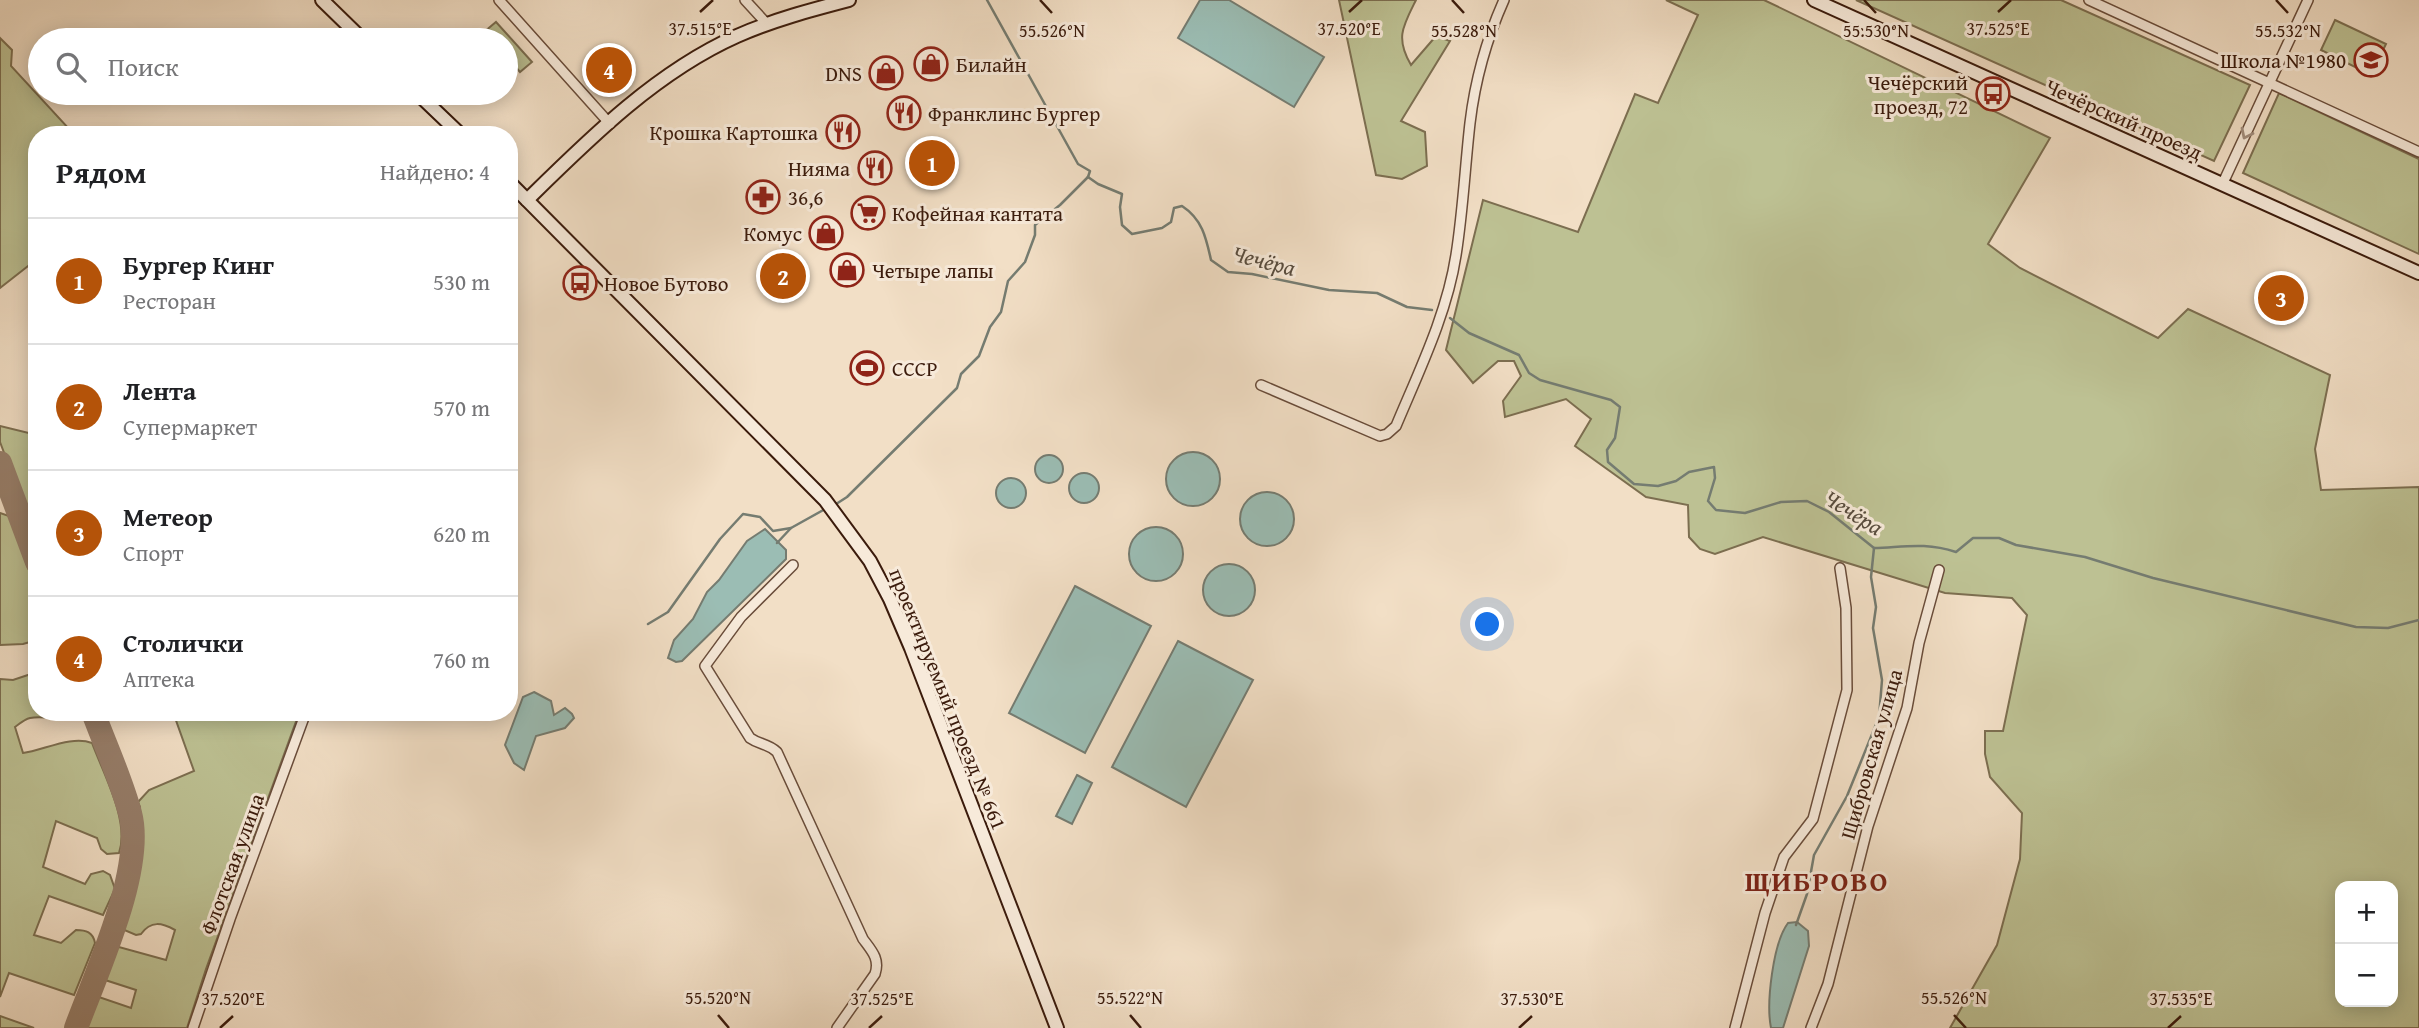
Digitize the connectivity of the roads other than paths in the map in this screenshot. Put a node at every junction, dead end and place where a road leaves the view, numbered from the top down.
1 (322, 0) edge
2 (499, 0) edge
3 (745, 0) edge
4 (849, 0) edge
5 (1504, 0) edge
6 (1814, 0) edge
7 (2089, 0) edge
8 (2308, 0) edge
9 (767, 24) junction
10 (351, 28) edge
11 (2270, 83) junction
12 (430, 105) edge
13 (610, 124) junction
14 (452, 126) edge
15 (2419, 152) edge
16 (2222, 185) junction
17 (518, 191) edge
18 (527, 200) junction
19 (2419, 273) edge
20 (1261, 385) dead end
21 (793, 565) dead end
22 (1840, 568) dead end
23 (1939, 570) dead end
24 (303, 721) edge
25 (193, 1028) edge
26 (837, 1028) edge
27 (1057, 1028) edge
28 (1735, 1028) edge
29 (1811, 1028) edge

1 - 10 main road
2 - 13 street
3 - 9 street
4 - 9 main road
5 - 20 street
6 - 16 main road, Чечёрский проезд
7 - 11 street
8 - 11 street
9 - 13 main road
11 - 15 street
11 -> 16 street
12 - 14 main road
13 - 18 main road
16 - 19 main road, Чечёрский проезд
17 - 18 main road, проектируемый проезд № 661
18 - 27 main road, проектируемый проезд № 661
21 - 26 street
22 - 28 street
23 - 29 street, Щибровская улица
24 - 25 street, Флотская улица

